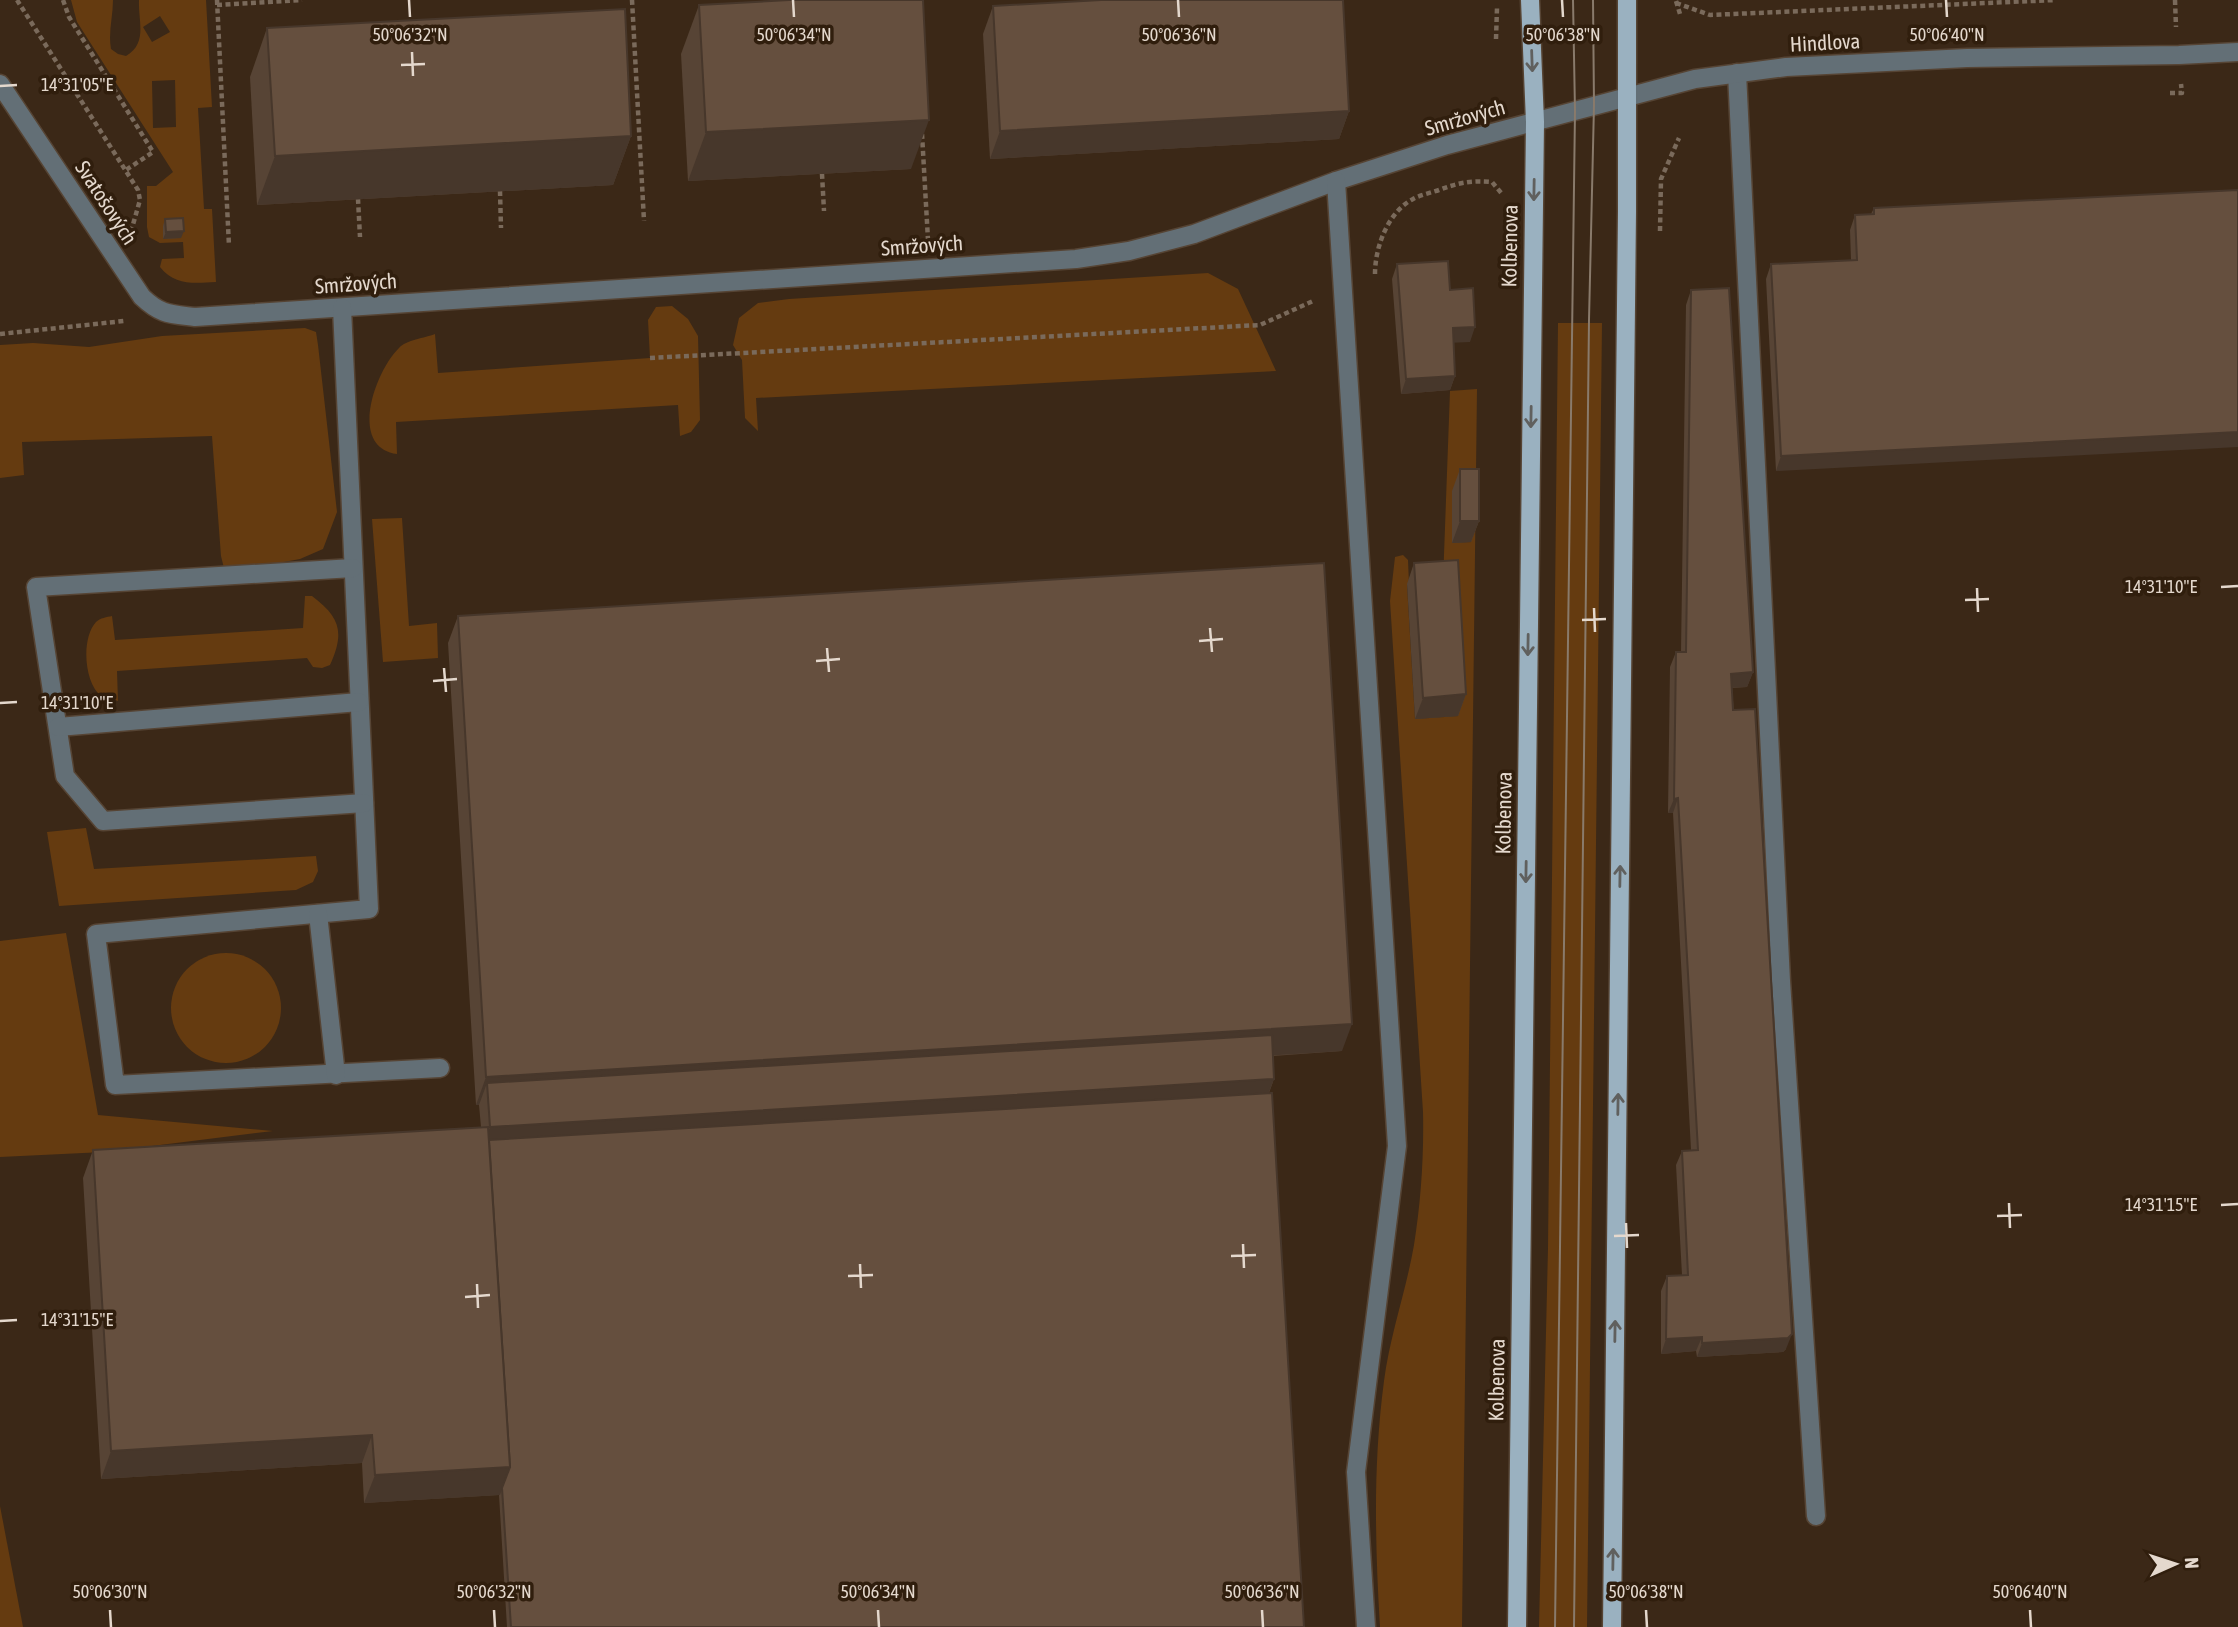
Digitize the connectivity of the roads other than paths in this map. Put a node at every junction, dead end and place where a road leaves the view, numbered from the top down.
1 (1530, 0) edge
2 (1627, 0) edge
3 (2238, 52) edge
4 (1737, 73) junction
5 (0, 84) edge
6 (1628, 96) junction
7 (1535, 122) junction
8 (1336, 181) junction
9 (342, 308) junction
10 (195, 317) joint
11 (353, 568) junction
12 (359, 702) junction
13 (58, 727) junction
14 (364, 803) junction
15 (318, 914) junction
16 (440, 1068) dead end
17 (337, 1075) junction
18 (1816, 1516) dead end
19 (1366, 1627) edge
20 (1517, 1627) edge
21 (1612, 1627) edge

1 -> 7 main road, Kolbenova
2 - 6 main road
3 - 4 street, Hindlova
4 - 6 street, Hindlova
4 - 18 street
5 - 10 street, Svatošových
6 - 7 street, Smržových
21 -> 6 main road
7 - 8 street, Smržových
7 -> 20 main road, Kolbenova
8 - 9 street, Smržových
8 - 19 street
9 - 10 street, Smržových
9 - 11 street
11 - 12 street
11 - 13 street
12 - 13 street
12 - 14 street
13 - 14 street
14 - 15 street
15 - 17 street
15 - 17 street
16 - 17 street

